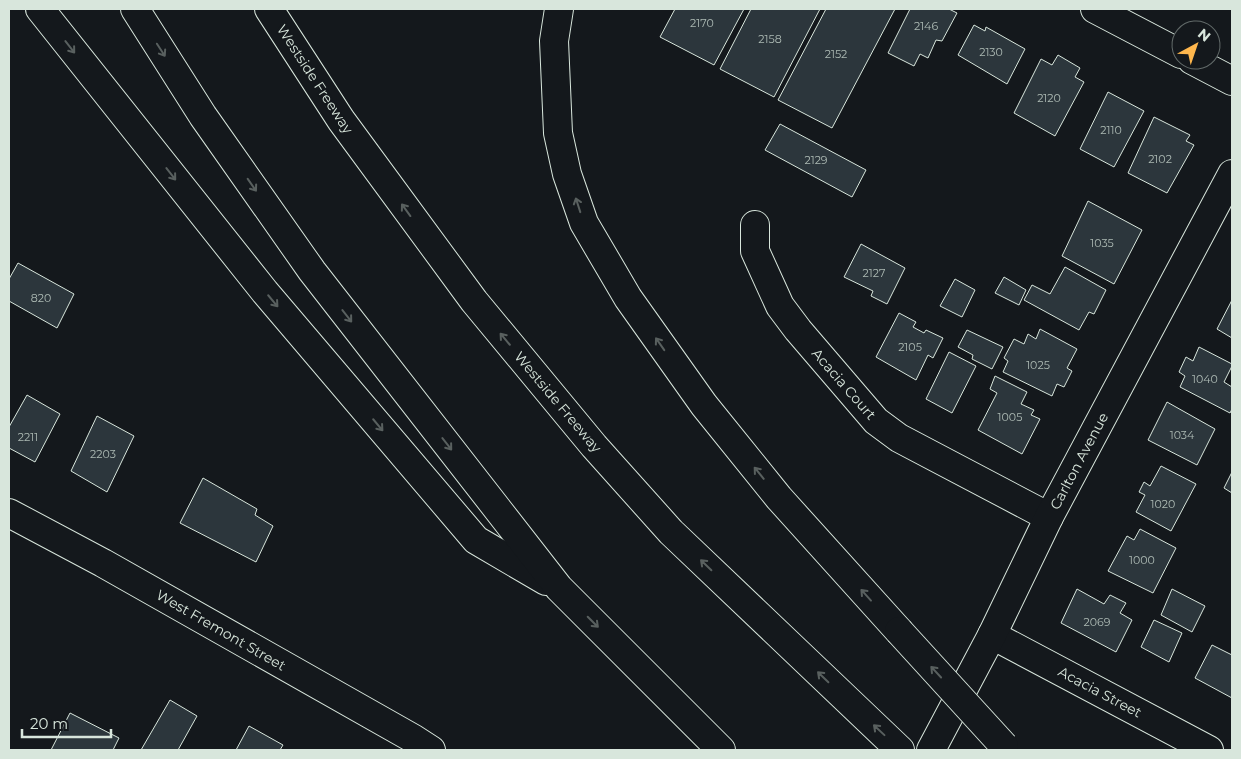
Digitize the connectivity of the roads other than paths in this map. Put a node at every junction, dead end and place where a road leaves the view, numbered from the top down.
1 (40, 9) edge
2 (135, 9) edge
3 (269, 9) edge
4 (559, 9) edge
5 (1095, 9) edge
6 (1171, 49) edge
7 (1211, 70) edge
8 (1232, 81) edge
9 (1232, 174) edge
10 (754, 225) dead end
11 (9, 513) edge
12 (1049, 517) junction
13 (558, 588) junction
14 (992, 635) junction
15 (1006, 748) edge
16 (431, 750) edge
17 (721, 750) edge
18 (900, 750) edge
19 (931, 750) edge
20 (1209, 750) edge

1 -> 13 main road
2 -> 13 main road
18 -> 3 main road, Westside Freeway
15 -> 4 main road, bridge
5 - 6 main road
7 - 8 main road
9 - 12 main road, Carlton Avenue
10 - 12 main road, Acacia Court
11 - 16 main road, West Fremont Street
12 - 14 main road, Carlton Avenue
13 -> 17 main road
14 - 19 main road, Carlton Avenue
14 - 20 main road, Acacia Street

